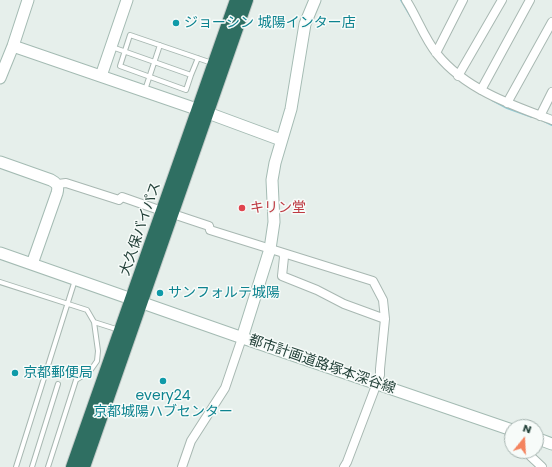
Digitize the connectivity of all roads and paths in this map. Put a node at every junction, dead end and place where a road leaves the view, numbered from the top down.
1 (28, 0) edge
2 (127, 0) edge
3 (236, 0) edge
4 (247, 0) edge
5 (315, 0) edge
6 (406, 0) edge
7 (463, 0) edge
8 (502, 0) edge
9 (530, 0) edge
10 (552, 22) edge
11 (160, 45) junction
12 (13, 46) junction
13 (111, 46) junction
14 (125, 51) junction
15 (436, 53) junction
16 (198, 58) junction
17 (154, 62) junction
18 (214, 64) junction
19 (191, 74) junction
20 (101, 76) junction
21 (458, 76) junction
22 (149, 77) junction
23 (0, 78) edge
24 (481, 90) junction
25 (144, 91) junction
26 (552, 92) edge
27 (507, 103) junction
28 (203, 111) junction
29 (540, 116) junction
30 (552, 120) edge
31 (282, 140) junction
32 (0, 162) edge
33 (58, 184) junction
34 (167, 214) junction
35 (270, 249) junction
36 (0, 253) edge
37 (283, 253) junction
38 (32, 264) junction
39 (76, 279) junction
40 (0, 282) edge
41 (137, 301) junction
42 (68, 303) junction
43 (385, 319) junction
44 (94, 322) junction
45 (121, 331) junction
46 (242, 338) junction
47 (58, 384) dead end
48 (377, 384) junction
49 (504, 427) edge
50 (94, 439) junction
51 (534, 459) edge
52 (16, 467) edge
53 (32, 467) edge
54 (48, 467) edge
55 (72, 467) edge
56 (84, 467) edge
57 (87, 467) edge
58 (182, 467) edge
59 (344, 467) edge
60 (542, 467) edge

1 - 12 street
2 - 13 street
3 - 18 highway, 大久保バイパス
4 - 28 highway, 大久保バイパス
5 - 31 street
6 - 15 street
7 - 15 street
8 - 21 street
9 - 24 street
10 - 27 street
11 - 14 lane
11 - 16 lane
11 - 17 lane
12 - 20 street
12 - 23 street
13 - 14 lane
13 - 20 street
14 - 17 lane
14 - 22 lane
15 - 21 street
16 - 18 lane
16 - 19 lane
17 - 19 lane
17 - 22 lane
18 - 28 highway, 大久保バイパス
19 - 22 lane
20 - 25 street
21 - 24 street
22 - 25 lane
24 - 27 street
25 - 28 street
26 - 29 street
27 - 29 street
28 - 31 street
28 - 34 highway, 大久保バイパス
29 - 30 street
31 - 35 street
32 - 33 street
33 - 34 street
33 - 38 street
34 - 35 street
34 - 41 highway, 大久保バイパス
35 - 37 street
35 - 46 street
36 - 38 street, 都市計画道路塚本深谷線
37 - 43 street
37 - 43 street
38 - 39 street, 都市計画道路塚本深谷線
39 - 41 street, 都市計画道路塚本深谷線
39 - 42 lane
40 - 42 lane
41 - 45 highway, 大久保バイパス
41 - 46 street, 都市計画道路塚本深谷線
41 - 50 highway, 大久保バイパス
42 - 44 lane
42 - 52 lane
43 - 48 street
44 - 45 lane
44 - 54 lane
45 - 55 highway, 大久保バイパス
46 - 48 street, 都市計画道路塚本深谷線
46 - 58 street
47 - 53 lane
48 - 49 street, 都市計画道路塚本深谷線
48 - 59 street
50 - 56 highway, 大久保バイパス
50 - 57 highway
51 - 60 street

